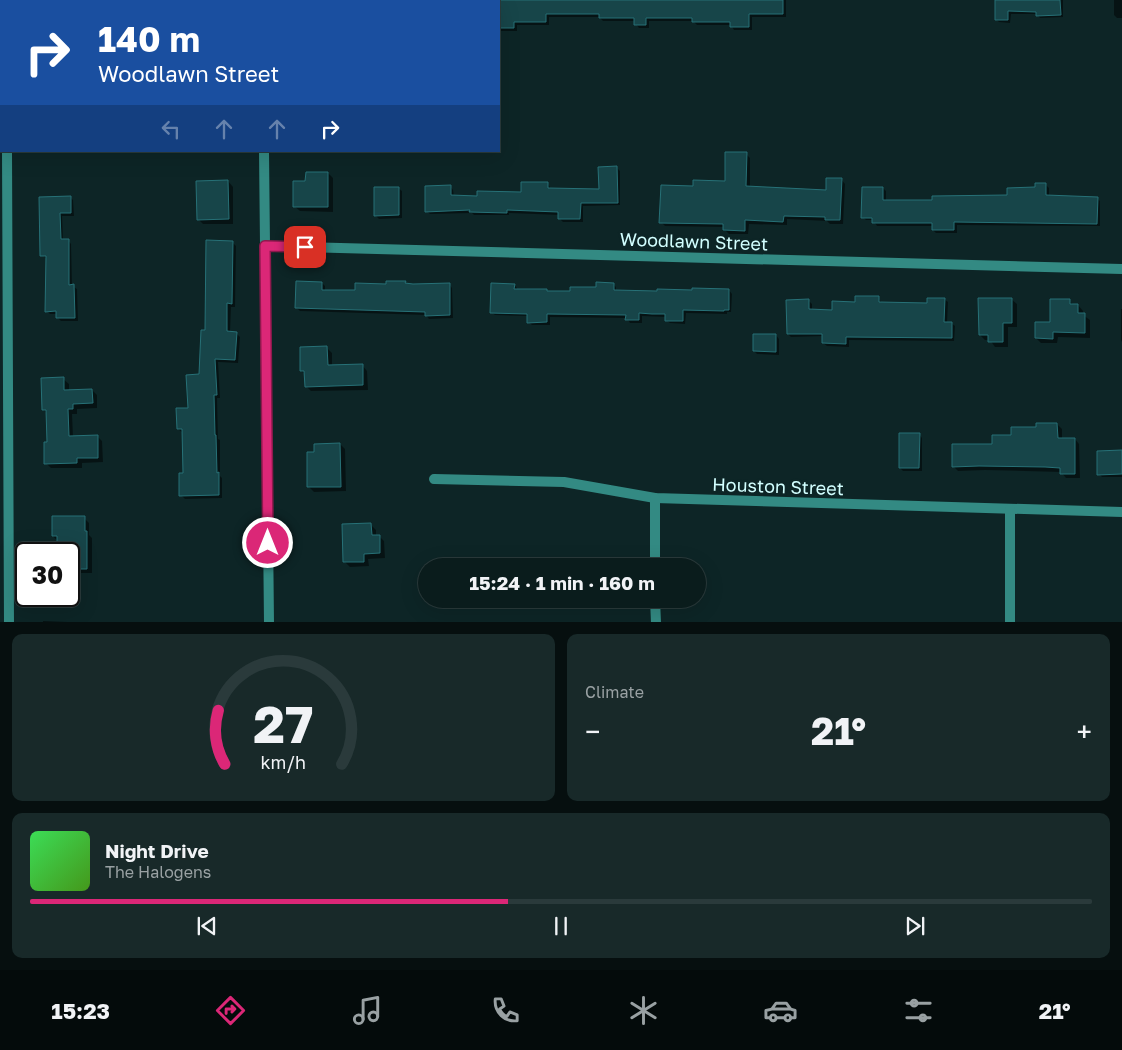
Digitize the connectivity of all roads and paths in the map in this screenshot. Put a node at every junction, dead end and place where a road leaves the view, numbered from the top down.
1 (7, 152) edge
2 (264, 152) edge
3 (265, 246) junction
4 (1122, 268) edge
5 (434, 480) dead end
6 (655, 498) junction
7 (1010, 509) junction
8 (1122, 512) edge
9 (655, 558) edge
10 (656, 608) edge
11 (9, 622) edge
12 (269, 622) edge
13 (656, 622) edge
14 (1010, 622) edge

1 - 11 street
2 - 3 street
3 - 4 street, Woodlawn Street
3 - 12 street
5 - 6 street, Houston Street
6 - 7 street, Houston Street
6 - 9 street
7 - 8 street, Houston Street
7 - 14 street
10 - 13 street

